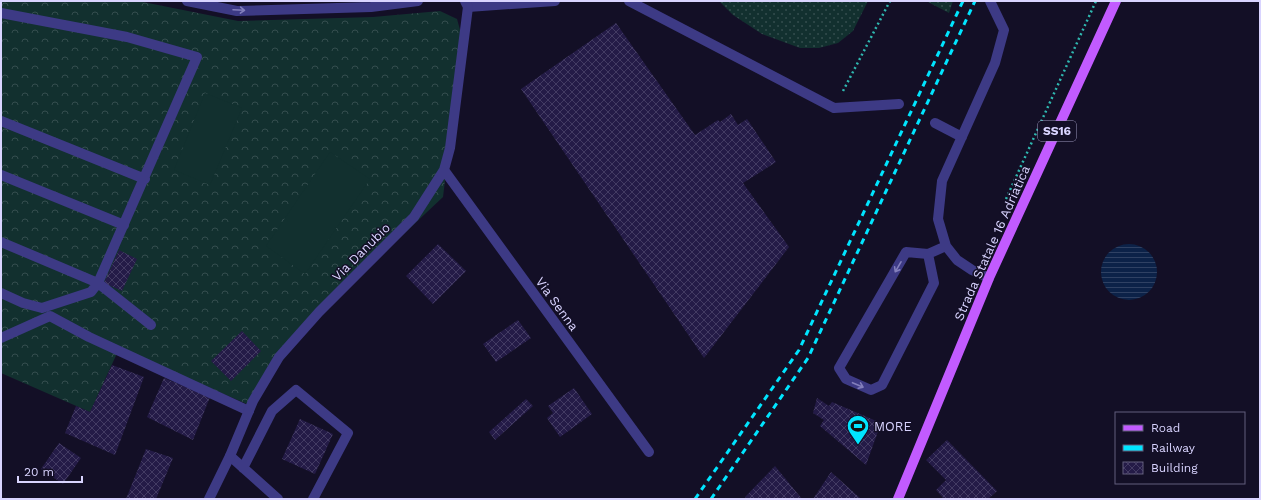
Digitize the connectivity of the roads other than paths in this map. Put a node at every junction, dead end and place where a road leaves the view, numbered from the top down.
1 (186, 1) edge
2 (418, 1) edge
3 (555, 1) edge
4 (629, 1) edge
5 (990, 1) edge
6 (1116, 1) edge
7 (467, 4) edge
8 (1, 13) edge
9 (899, 104) dead end
10 (1, 121) edge
11 (935, 123) dead end
12 (962, 137) junction
13 (444, 170) junction
14 (1, 175) edge
15 (145, 179) junction
16 (124, 225) junction
17 (1, 242) edge
18 (946, 246) junction
19 (928, 254) junction
20 (989, 278) junction
21 (98, 283) junction
22 (1, 293) edge
23 (151, 325) dead end
24 (1, 338) edge
25 (249, 411) junction
26 (649, 452) dead end
27 (230, 456) junction
28 (243, 468) junction
29 (209, 499) edge
30 (278, 499) edge
31 (313, 499) edge
32 (898, 499) edge

1 -> 2 street
3 - 7 street
4 - 9 street
5 - 12 street
6 - 20 main road, Strada Statale 16 Adriatica / SS16
7 - 13 street, Via Danubio
8 - 15 street
10 - 15 street
11 - 12 street
12 - 18 street
13 - 25 street, Via Danubio
13 - 26 street, Via Senna
14 - 16 street
15 - 16 street
16 - 21 street
17 - 21 street
18 - 19 street
18 - 20 street
19 -> 19 street
20 - 32 main road, Strada Statale 16 Adriatica / SS16
21 - 22 street
21 - 23 street
24 - 25 street
25 - 27 street, Via Danubio
27 - 28 street
27 - 29 street, Via Danubio
28 - 30 street
28 - 31 street

